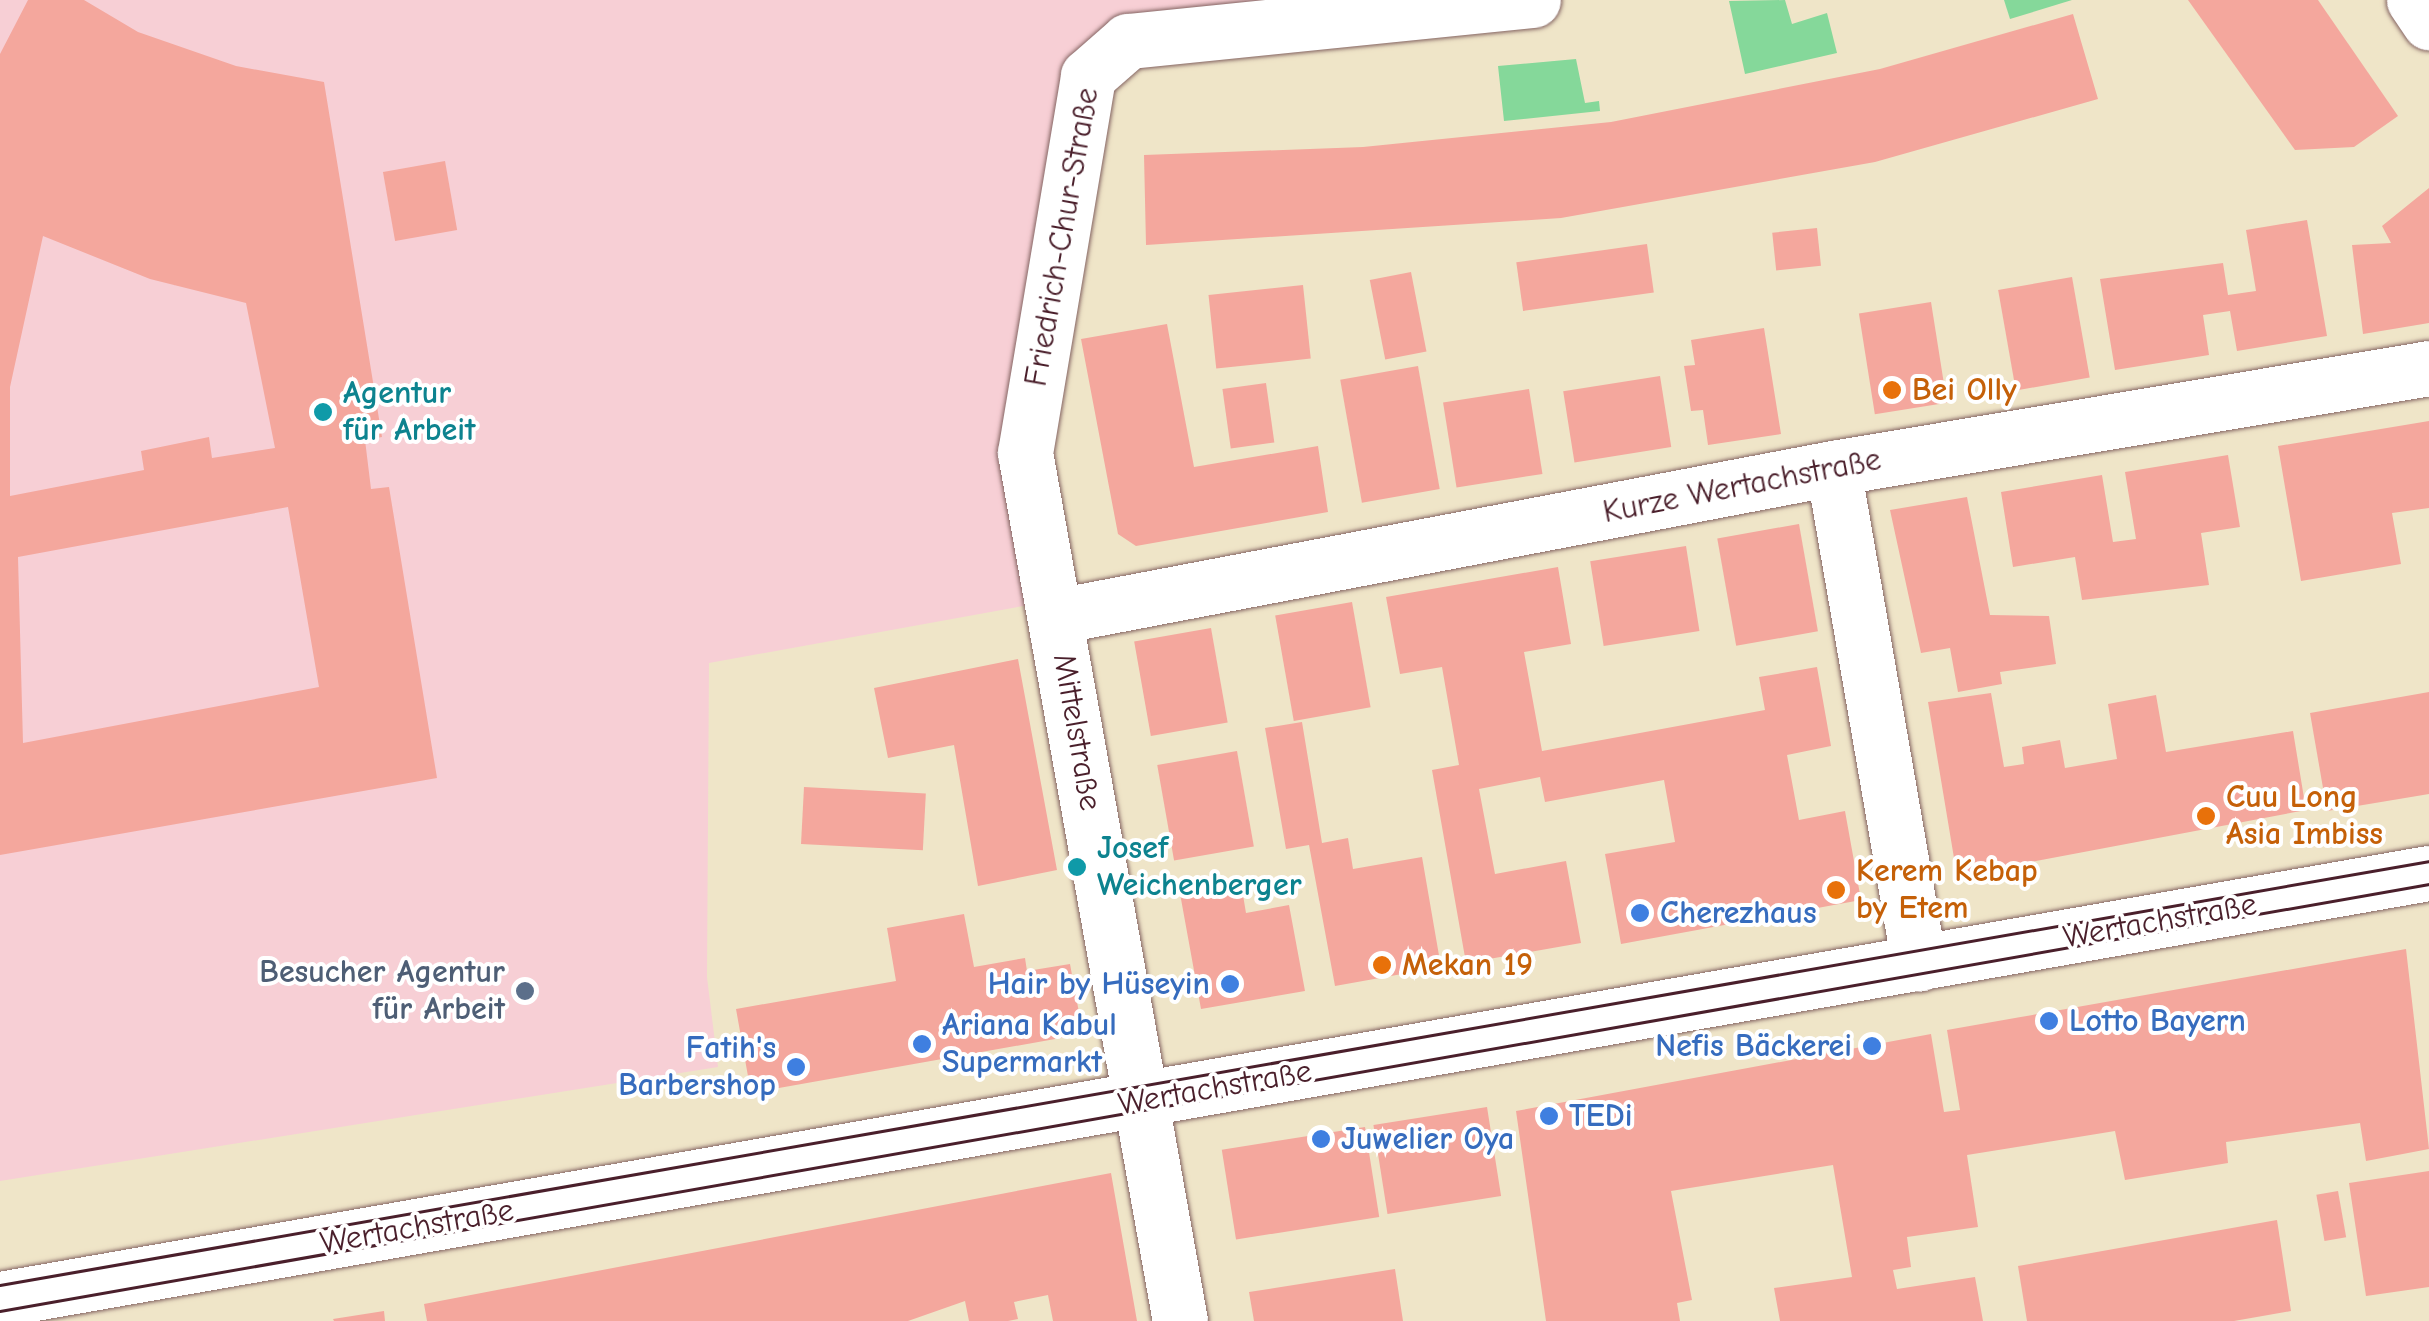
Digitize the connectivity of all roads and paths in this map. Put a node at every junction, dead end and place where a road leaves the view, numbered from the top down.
1 (1534, 0) edge
2 (2414, 0) edge
3 (2429, 22) edge
4 (2429, 368) edge
5 (1833, 468) junction
6 (1057, 616) junction
7 (2429, 873) edge
8 (1919, 964) junction
9 (1140, 1102) junction
10 (0, 1300) edge
11 (1180, 1321) edge

1 - 6 street, Friedrich-Chur-Straße
2 - 3 street
4 - 5 street, Kurze Wertachstraße
5 - 6 street, Kurze Wertachstraße
5 - 8 street
6 - 9 street, Mittelstraße
7 - 8 street, Wertachstraße
8 - 9 street, Wertachstraße
9 - 10 street, Wertachstraße
9 - 11 street, Mittelstraße

